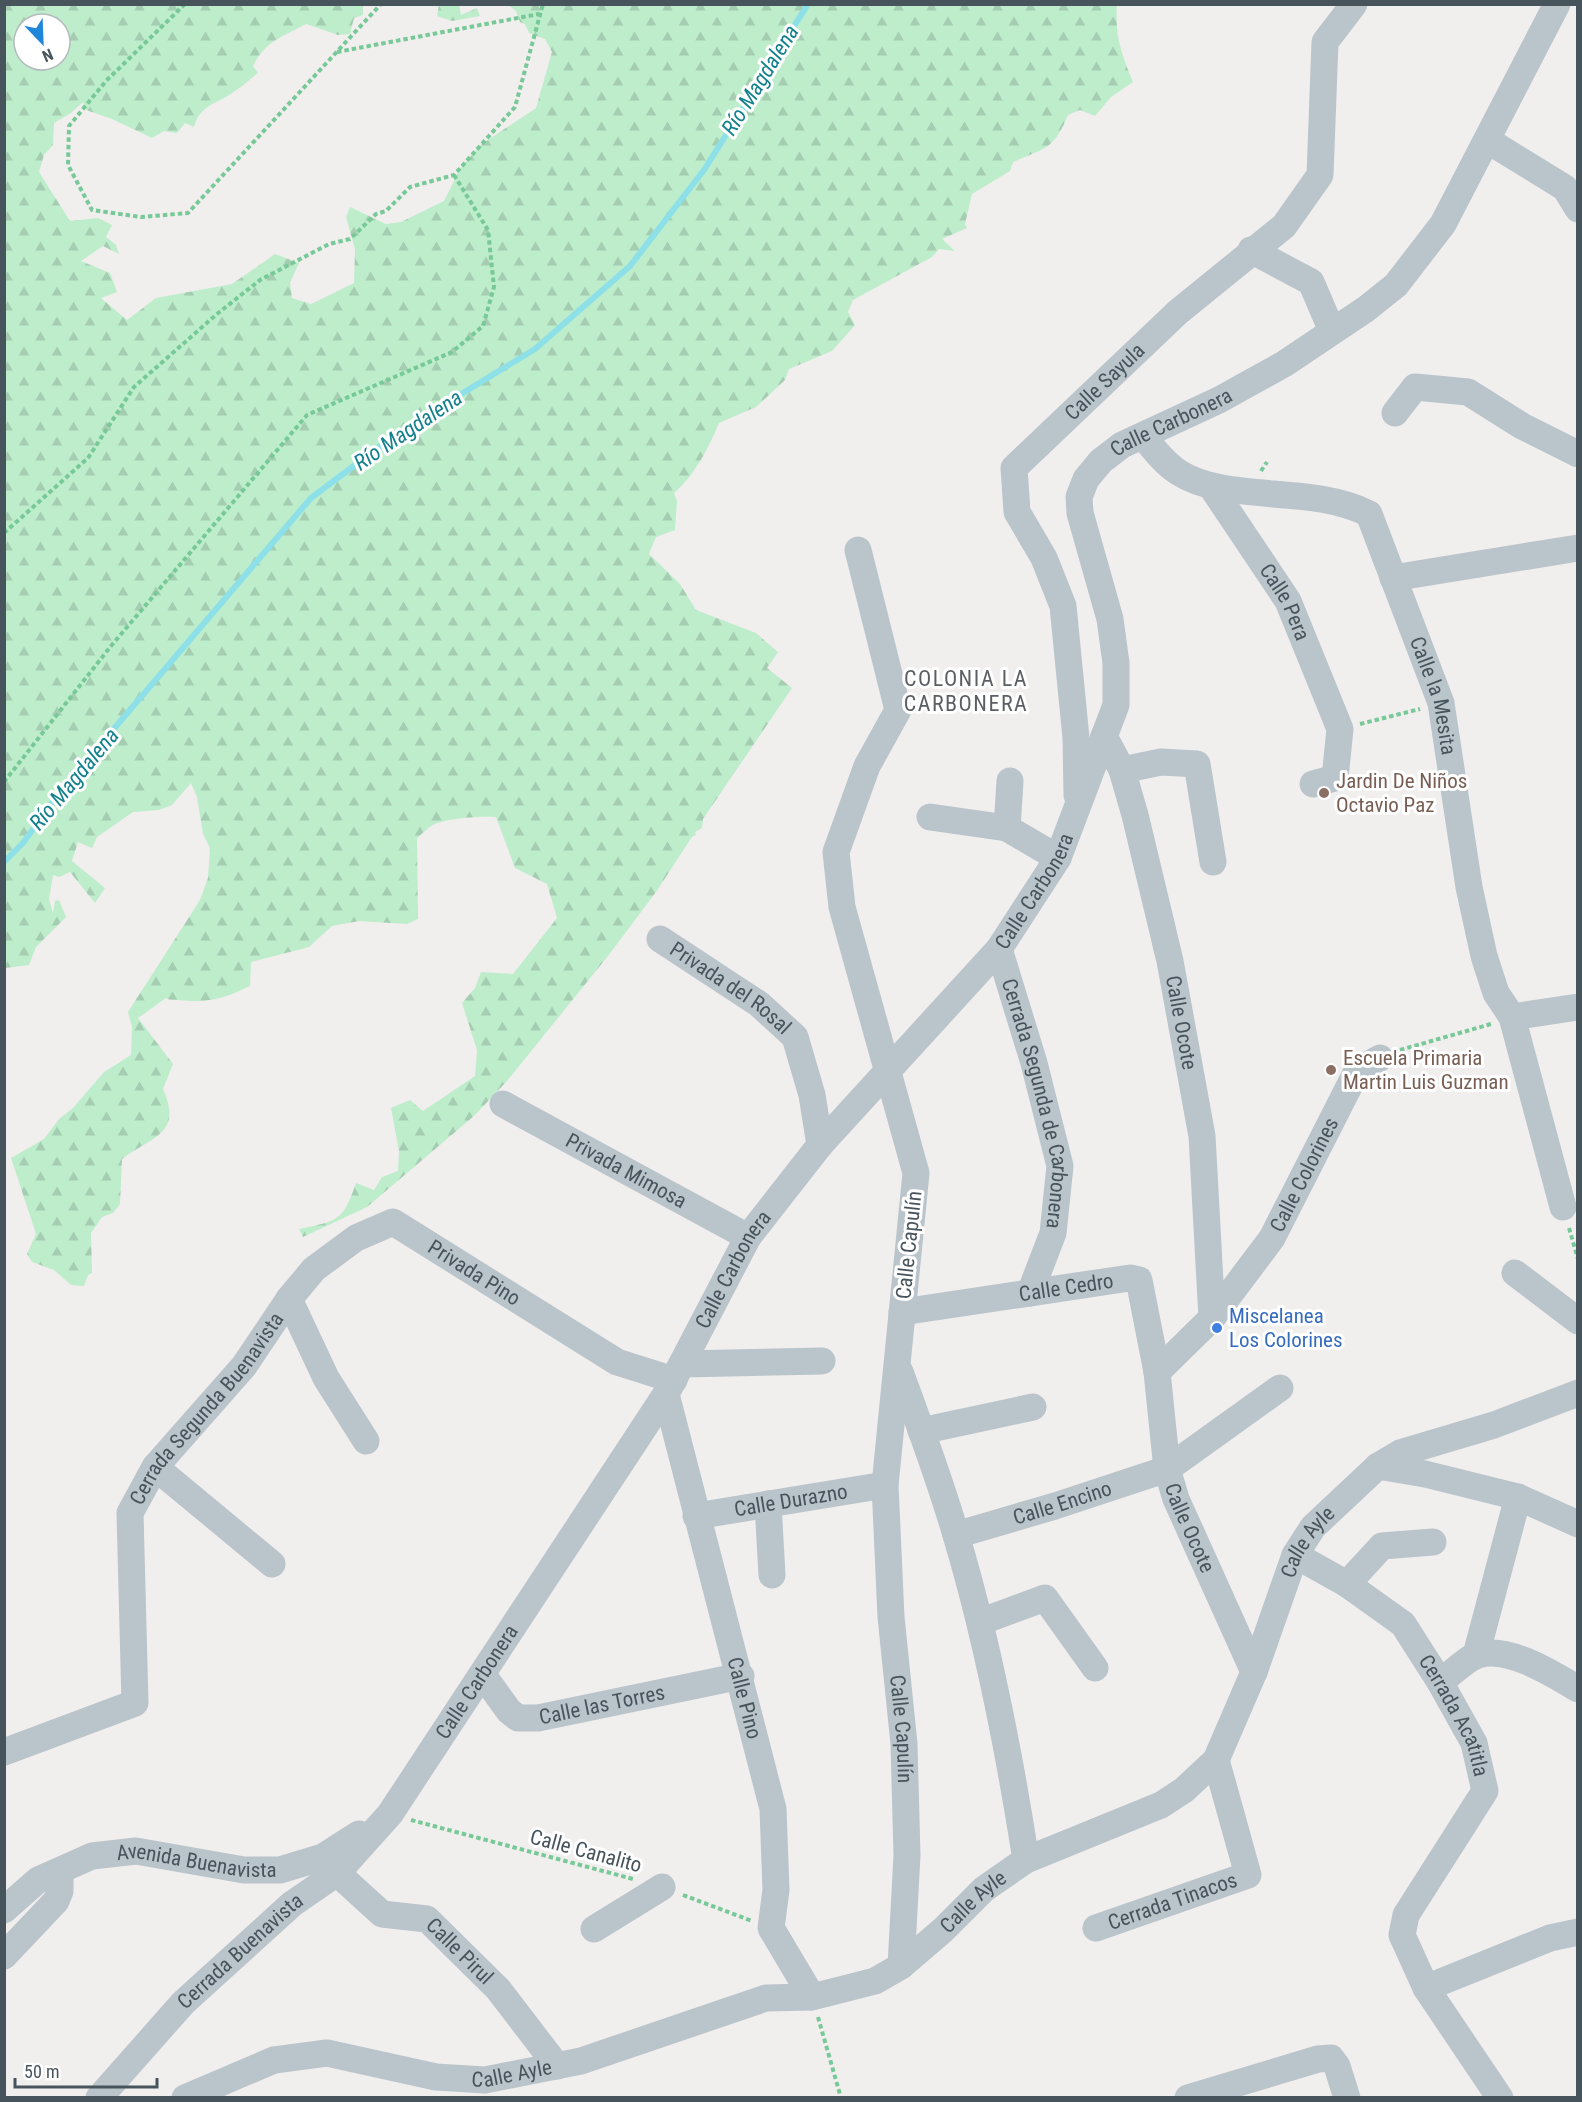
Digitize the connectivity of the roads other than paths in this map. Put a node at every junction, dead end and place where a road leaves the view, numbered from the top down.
1 (1354, 4) edge
2 (1557, 4) edge
3 (1488, 140) junction
4 (1578, 209) edge
5 (1251, 250) junction
6 (1332, 331) junction
7 (1395, 413) dead end
8 (1143, 436) junction
9 (1578, 454) edge
10 (1211, 486) junction
11 (1578, 548) edge
12 (858, 550) dead end
13 (1393, 578) junction
14 (1104, 736) junction
15 (1122, 770) junction
16 (1010, 781) dead end
17 (1313, 784) dead end
18 (1077, 812) junction
19 (930, 817) dead end
20 (1007, 828) junction
21 (1058, 858) junction
22 (1213, 862) dead end
23 (660, 939) dead end
24 (999, 949) junction
25 (1578, 1007) edge
26 (1512, 1017) junction
27 (1380, 1058) road end
28 (888, 1073) junction
29 (503, 1104) dead end
30 (820, 1145) junction
31 (1563, 1207) road end
32 (748, 1237) junction
33 (1515, 1273) dead end
34 (1030, 1293) junction
35 (289, 1299) junction
36 (902, 1312) junction
37 (1212, 1318) junction
38 (1578, 1321) edge
39 (822, 1362) dead end
40 (897, 1364) junction
41 (1157, 1372) junction
42 (674, 1379) junction
43 (1280, 1388) dead end
44 (1578, 1393) edge
45 (1033, 1407) dead end
46 (921, 1431) junction
47 (366, 1441) dead end
48 (1378, 1466) junction
49 (154, 1467) junction
50 (1167, 1469) junction
51 (885, 1485) junction
52 (1518, 1497) junction
53 (768, 1504) junction
54 (696, 1516) junction
55 (1578, 1524) edge
56 (956, 1535) junction
57 (1433, 1542) dead end
58 (1295, 1555) junction
59 (272, 1564) dead end
60 (772, 1575) dead end
61 (1347, 1584) junction
62 (980, 1622) junction
63 (1476, 1655) junction
64 (1095, 1668) dead end
65 (1254, 1672) junction
66 (483, 1675) junction
67 (741, 1676) junction
68 (1440, 1682) junction
69 (1578, 1689) edge
70 (4, 1752) edge
71 (1216, 1760) junction
72 (390, 1814) junction
73 (1026, 1860) junction
74 (60, 1871) junction
75 (337, 1873) junction
76 (662, 1887) road end
77 (4, 1910) edge
78 (1096, 1928) dead end
79 (594, 1929) dead end
80 (1578, 1932) edge
81 (4, 1956) edge
82 (901, 1966) junction
83 (1426, 1988) junction
84 (812, 1997) junction
85 (557, 2066) junction
86 (99, 2097) edge
87 (185, 2097) edge
88 (1188, 2097) edge
89 (1347, 2097) edge
90 (1500, 2097) edge

1 - 5 street, Calle Sayula
2 - 3 street, Calle Carbonera
3 - 4 street
3 - 6 street, Calle Carbonera
5 - 6 street
5 - 18 street, Calle Sayula
6 - 8 street, Calle Carbonera
7 - 9 street
8 - 10 street, Calle la Mesita
8 - 14 street, Calle Carbonera
10 - 13 street, Calle la Mesita
10 - 17 street, Calle Pera
11 - 13 street
12 - 28 street, Calle Capulín
13 - 26 street, Calle la Mesita
14 - 15 street, Calle Ocote
14 - 18 street, Calle Carbonera
15 - 22 street
15 - 37 street, Calle Ocote
16 - 20 street
18 - 21 street, Calle Carbonera
19 - 20 street
20 - 21 street
21 - 24 street, Calle Carbonera
23 - 30 street, Privada del Rosal
24 - 28 street, Calle Carbonera
24 - 34 street, Cerrada Segunda de Carbonera
25 - 26 street
26 - 31 street, Calle la Mesita
27 - 37 street, Calle Colorines
28 - 30 street, Calle Carbonera
28 - 36 street, Calle Capulín
29 - 32 street, Privada Mimosa
30 - 32 street, Calle Carbonera
32 - 42 street, Calle Carbonera
33 - 38 street
34 - 36 street, Calle Cedro
34 - 41 street, Calle Cedro
35 - 42 street, Privada Pino
35 - 47 street
35 - 49 street, Cerrada Segunda Buenavista
36 - 40 street, Calle Capulín
37 - 41 street, Calle Colorines
39 - 42 street
40 - 46 street
40 - 51 street, Calle Capulín
41 - 50 street, Calle Ocote
42 - 54 street, Calle Pino
42 - 66 street, Calle Carbonera
43 - 50 street, Calle Encino
44 - 48 street, Calle Ayle
45 - 46 street
46 - 56 street
48 - 52 street
48 - 58 street, Calle Ayle
49 - 59 street
49 - 70 street, Cerrada Segunda Buenavista
50 - 56 street, Calle Encino
50 - 65 street, Calle Ocote
51 - 53 street, Calle Durazno
51 - 82 street, Calle Capulín
52 - 55 street
52 - 63 street
53 - 54 street, Calle Durazno
53 - 60 street
54 - 67 street, Calle Pino
56 - 62 street
57 - 61 street
58 - 61 street, Cerrada Acatitla
58 - 65 street, Calle Ayle
61 - 68 street, Cerrada Acatitla
62 - 64 street
62 - 73 street
63 - 68 street
63 - 69 street
65 - 71 street, Calle Ayle
66 - 67 street, Calle las Torres
66 - 72 street, Calle Carbonera
67 - 84 street, Calle Pino
68 - 83 street, Cerrada Acatitla
71 - 73 street, Calle Ayle
71 - 78 street, Cerrada Tinacos
72 - 74 street, Avenida Buenavista
72 - 75 street, Cerrada Buenavista
73 - 82 street, Calle Ayle
74 - 77 street, Avenida Buenavista
74 - 81 street
75 - 85 street, Calle Pirul
75 - 86 street, Cerrada Buenavista
76 - 79 street
80 - 83 street
82 - 84 street, Calle Ayle
83 - 90 street, Cerrada Acatitla
84 - 85 street, Calle Ayle
85 - 87 street, Calle Ayle
88 - 89 street

